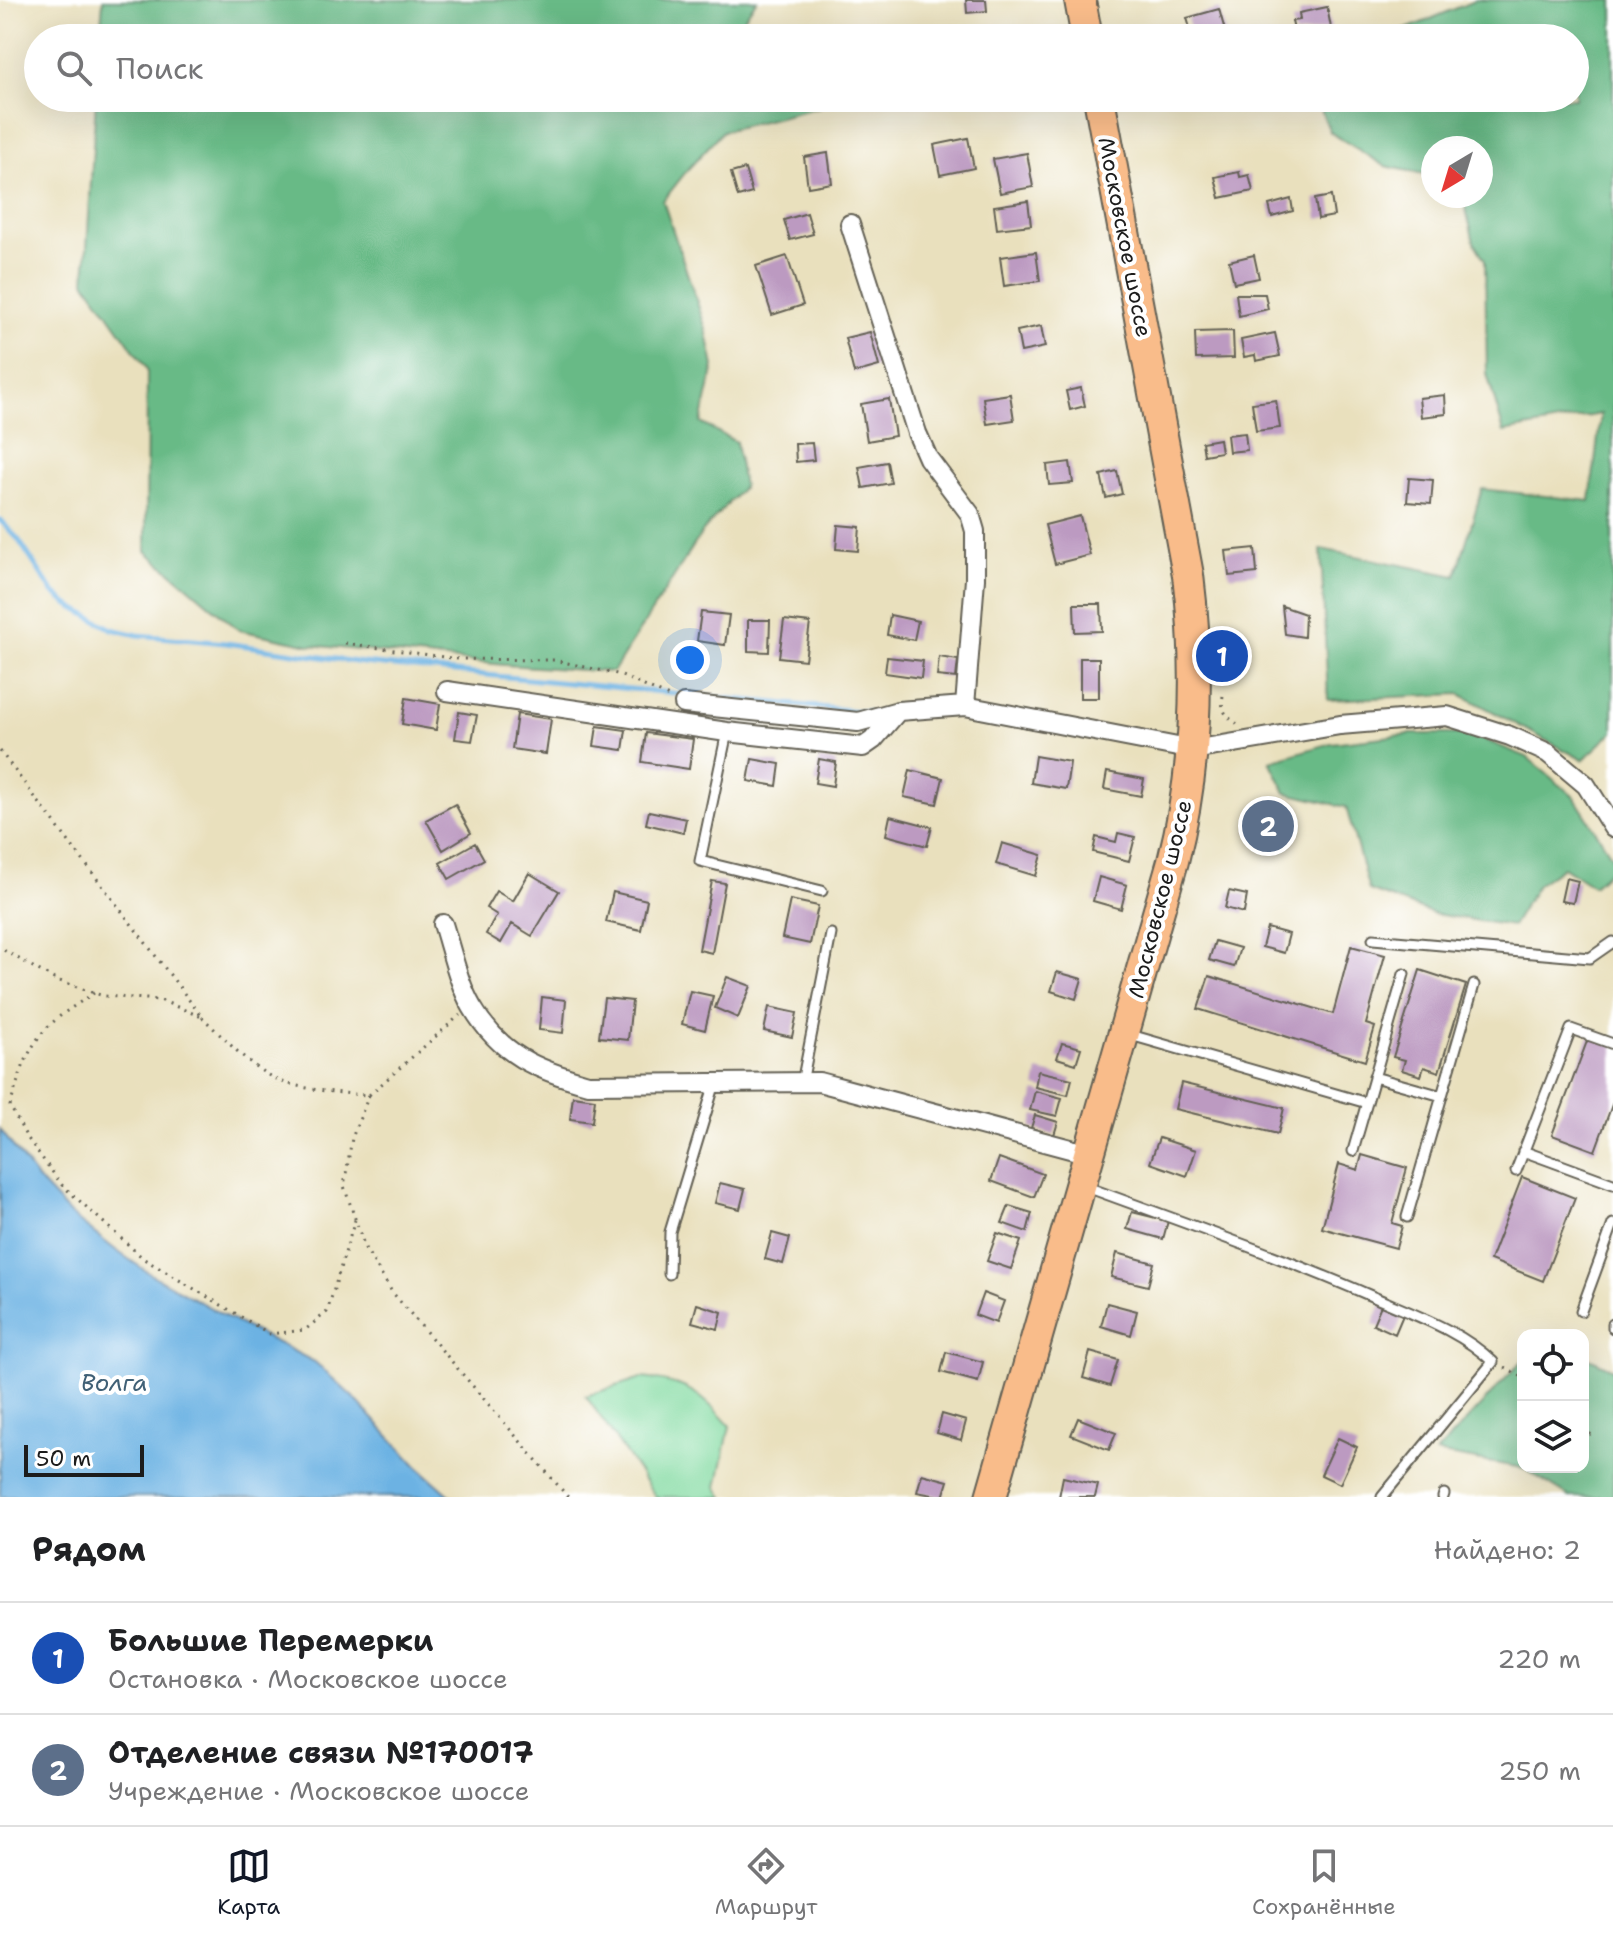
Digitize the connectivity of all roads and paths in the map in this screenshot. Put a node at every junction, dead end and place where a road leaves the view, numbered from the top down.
1 (1080, 0) edge
2 (1084, 24) edge
3 (1102, 112) edge
4 (850, 224) dead end
5 (345, 643) dead end
6 (447, 691) dead end
7 (1223, 696) dead end
8 (684, 704) joint
9 (965, 706) junction
10 (898, 711) junction
11 (1252, 725) dead end
12 (727, 732) junction
13 (1193, 750) junction
14 (0, 751) edge
15 (1613, 828) edge
16 (822, 891) dead end
17 (443, 924) dead end
18 (831, 934) dead end
19 (1373, 939) dead end
20 (1613, 942) edge
21 (0, 948) edge
22 (1404, 974) dead end
23 (1474, 985) dead end
24 (94, 993) junction
25 (471, 1006) junction
26 (202, 1017) junction
27 (1124, 1033) junction
28 (1613, 1044) edge
29 (1374, 1077) junction
30 (715, 1083) junction
31 (802, 1083) junction
32 (369, 1095) junction
33 (1442, 1096) junction
34 (1367, 1103) junction
35 (1353, 1151) dead end
36 (1523, 1151) junction
37 (1089, 1154) junction
38 (1516, 1171) dead end
39 (1613, 1184) edge
40 (1081, 1185) junction
41 (1407, 1217) dead end
42 (355, 1220) junction
43 (1613, 1224) edge
44 (669, 1274) dead end
45 (1581, 1311) dead end
46 (1493, 1362) junction
47 (1517, 1374) edge
48 (1589, 1433) edge
49 (1593, 1436) dead end
50 (568, 1497) edge
51 (991, 1497) edge
52 (1382, 1497) edge

1 - 2 main road
3 - 13 main road, Московское шоссе
4 - 9 street
5 - 8 path
6 - 12 street
7 - 11 path
8 - 10 street
9 - 10 street
9 - 13 street
10 - 12 street
12 - 16 lane
13 - 15 street
13 - 27 main road, Московское шоссе
14 - 26 path
17 - 25 street
18 - 31 lane
19 - 20 lane
21 - 24 path
22 - 29 lane
23 - 33 lane
24 - 26 path
24 - 42 path
25 - 30 street
25 - 32 path
26 - 32 path
27 - 34 lane
27 - 37 main road, Московское шоссе
28 - 36 lane
29 - 33 lane
29 - 34 lane
30 - 31 street
30 - 44 lane
31 - 37 street
32 - 42 path
33 - 41 lane
34 - 35 lane
36 - 38 lane
36 - 39 lane
37 - 40 main road, Московское шоссе
40 - 46 lane
40 - 51 main road, Московское шоссе
42 - 50 path
43 - 45 lane
46 - 47 path
46 - 52 lane
48 - 49 path

